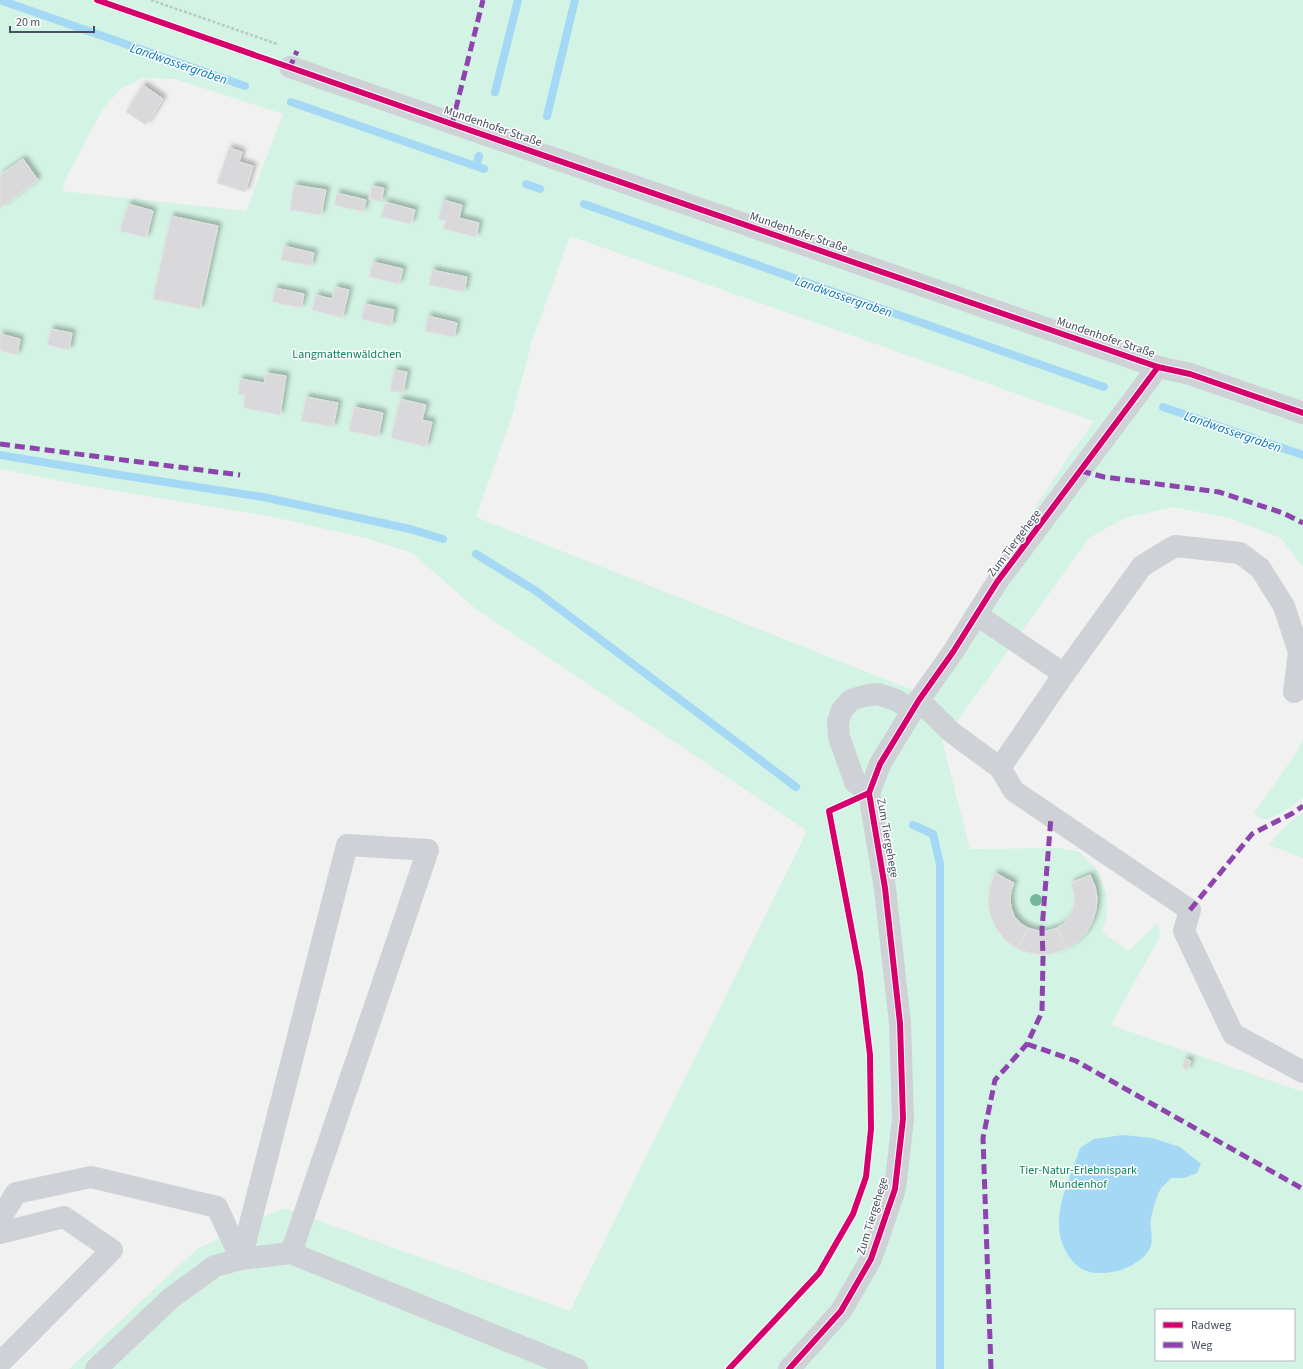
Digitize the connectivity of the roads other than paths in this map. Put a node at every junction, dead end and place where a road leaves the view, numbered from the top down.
1 (290, 67) dead end
2 (1158, 367) junction
3 (1303, 413) edge
4 (977, 615) junction
5 (1064, 674) junction
6 (1294, 692) dead end
7 (916, 706) junction
8 (1000, 768) junction
9 (869, 793) junction
10 (1303, 1072) edge
11 (0, 1219) edge
12 (0, 1233) edge
13 (291, 1253) junction
14 (241, 1259) junction
15 (0, 1363) edge
16 (96, 1369) edge
17 (577, 1369) edge
18 (789, 1369) edge

1 - 2 street, Mundenhofer Straße
2 - 3 street, Mundenhofer Straße
2 - 4 street, Zum Tiergehege
4 - 5 street
4 - 7 street, Zum Tiergehege
5 - 6 street
5 - 8 street
7 - 8 street
7 - 9 street, Zum Tiergehege
7 - 9 street
8 - 10 street
9 - 18 street, Zum Tiergehege
11 - 14 street
12 - 15 street
13 - 14 street
13 - 14 street
13 - 17 street
14 - 16 street

